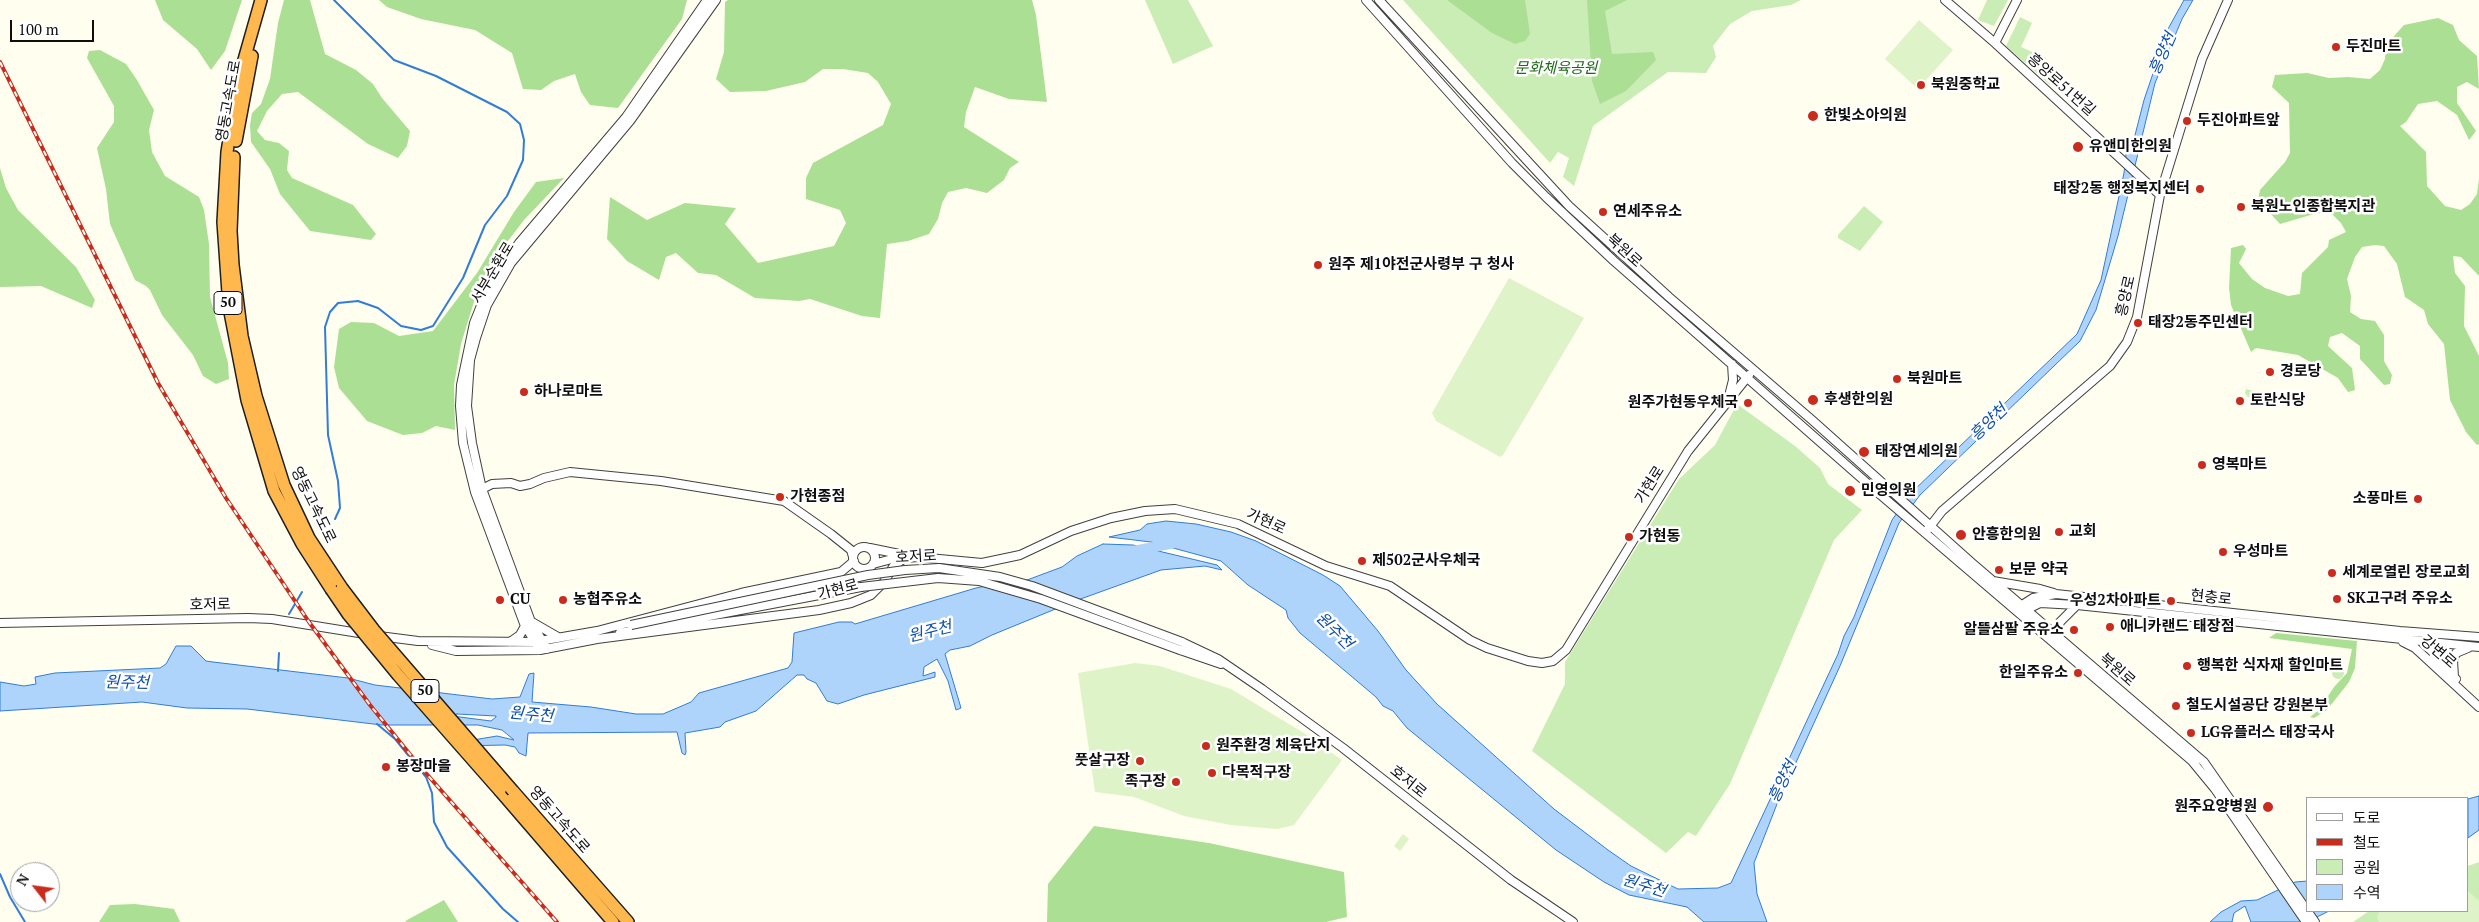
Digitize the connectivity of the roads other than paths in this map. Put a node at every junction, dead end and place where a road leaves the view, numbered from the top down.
1 (261, 0) edge
2 (269, 0) edge
3 (707, 0) edge
4 (716, 0) edge
5 (1366, 0) edge
6 (1379, 0) edge
7 (1945, 0) edge
8 (2017, 0) edge
9 (2228, 0) edge
10 (1995, 43) junction
11 (1552, 188) junction
12 (2160, 195) junction
13 (1546, 197) junction
14 (1669, 297) junction
15 (1663, 304) junction
16 (1732, 364) junction
17 (1754, 370) junction
18 (1747, 378) junction
19 (1727, 402) junction
20 (479, 490) junction
21 (1929, 523) junction
22 (1923, 531) junction
23 (831, 534) junction
24 (866, 548) junction
25 (918, 557) junction
26 (854, 559) junction
27 (903, 559) junction
28 (873, 564) junction
29 (1993, 581) junction
30 (337, 588) junction
31 (2056, 594) junction
32 (2077, 605) junction
33 (2118, 606) junction
34 (2021, 609) junction
35 (2200, 610) junction
36 (2200, 620) junction
37 (0, 623) edge
38 (528, 624) junction
39 (627, 629) junction
40 (597, 635) junction
41 (2403, 636) junction
42 (558, 637) junction
43 (2479, 637) edge
44 (2061, 640) junction
45 (418, 641) junction
46 (538, 641) junction
47 (509, 642) junction
48 (1181, 646) junction
49 (2416, 646) junction
50 (2479, 648) edge
51 (543, 649) junction
52 (2454, 677) junction
53 (2479, 700) edge
54 (2479, 708) edge
55 (2266, 859) junction
56 (2306, 910) edge
57 (2307, 912) edge
58 (613, 922) edge
59 (628, 922) edge
60 (1573, 922) edge
61 (2306, 922) edge
62 (2315, 922) edge

1 - 30 highway, 영동고속도로 / 50
2 - 30 highway, 영동고속도로 / 50
3 - 20 street, 서부순환로
4 - 20 street, 서부순환로
5 - 13 street, 북원로
6 - 11 street, 북원로
7 - 10 street, 흥양로51번길
8 - 10 street
9 - 12 street, 흥양로
10 - 12 street, 흥양로51번길
11 - 13 street
11 - 14 street, 북원로
12 - 21 street, 흥양로
13 - 15 street, 북원로
14 - 15 street
14 - 17 street, 북원로
15 - 16 street, 북원로
16 - 18 street, 북원로
16 - 19 street
17 - 18 street, 가현로
17 - 21 street, 북원로
18 - 19 street, 가현로
18 - 22 street, 북원로
19 - 25 street, 가현로
20 - 23 street
20 - 38 street, 서부순환로
21 - 22 street, 흥양로
21 - 29 street, 북원로
22 - 34 street, 북원로
23 - 24 street
23 - 26 street
24 - 25 street
24 - 26 street
24 - 28 street
25 - 27 street, 가현로
26 - 28 street
26 - 39 street
27 - 28 street
27 - 39 street, 가현로
29 - 31 street
29 - 34 street, 북원로
30 - 58 highway, 영동고속도로 / 50, bridge
30 - 59 highway, 영동고속도로 / 50, bridge
31 - 33 street, 현충로
31 - 34 street, 현충로
32 - 33 street, 현충로
32 - 34 street, 현충로
32 - 44 street
33 - 35 street, 현충로
33 - 36 street, 현충로
34 - 44 street, 북원로
34 - 55 street, 북원로
35 - 36 street
35 - 41 street, 현충로
36 - 41 street, 현충로
37 - 45 street, 호저로
38 - 42 street
38 - 46 street, 서부순환로
38 - 47 street
39 - 40 street, 호저로
39 - 40 street, 호저로
39 - 48 street, 호저로, bridge
39 - 48 street, 호저로, bridge
40 - 42 street, 호저로
40 - 51 street, 호저로
41 - 43 street, 현충로
41 - 49 street, 강변로
41 - 50 street, 현충로
42 - 46 street, 호저로
44 - 55 street, 북원로
45 - 47 street, 호저로
45 - 51 street, 호저로
46 - 47 street, 호저로
46 - 51 street, 서부순환로
48 - 60 street, 호저로
49 - 52 street, 강변로
49 - 54 street, 강변로
50 - 52 street
52 - 53 street, 강변로
55 - 56 street
55 - 61 street
57 - 62 street

